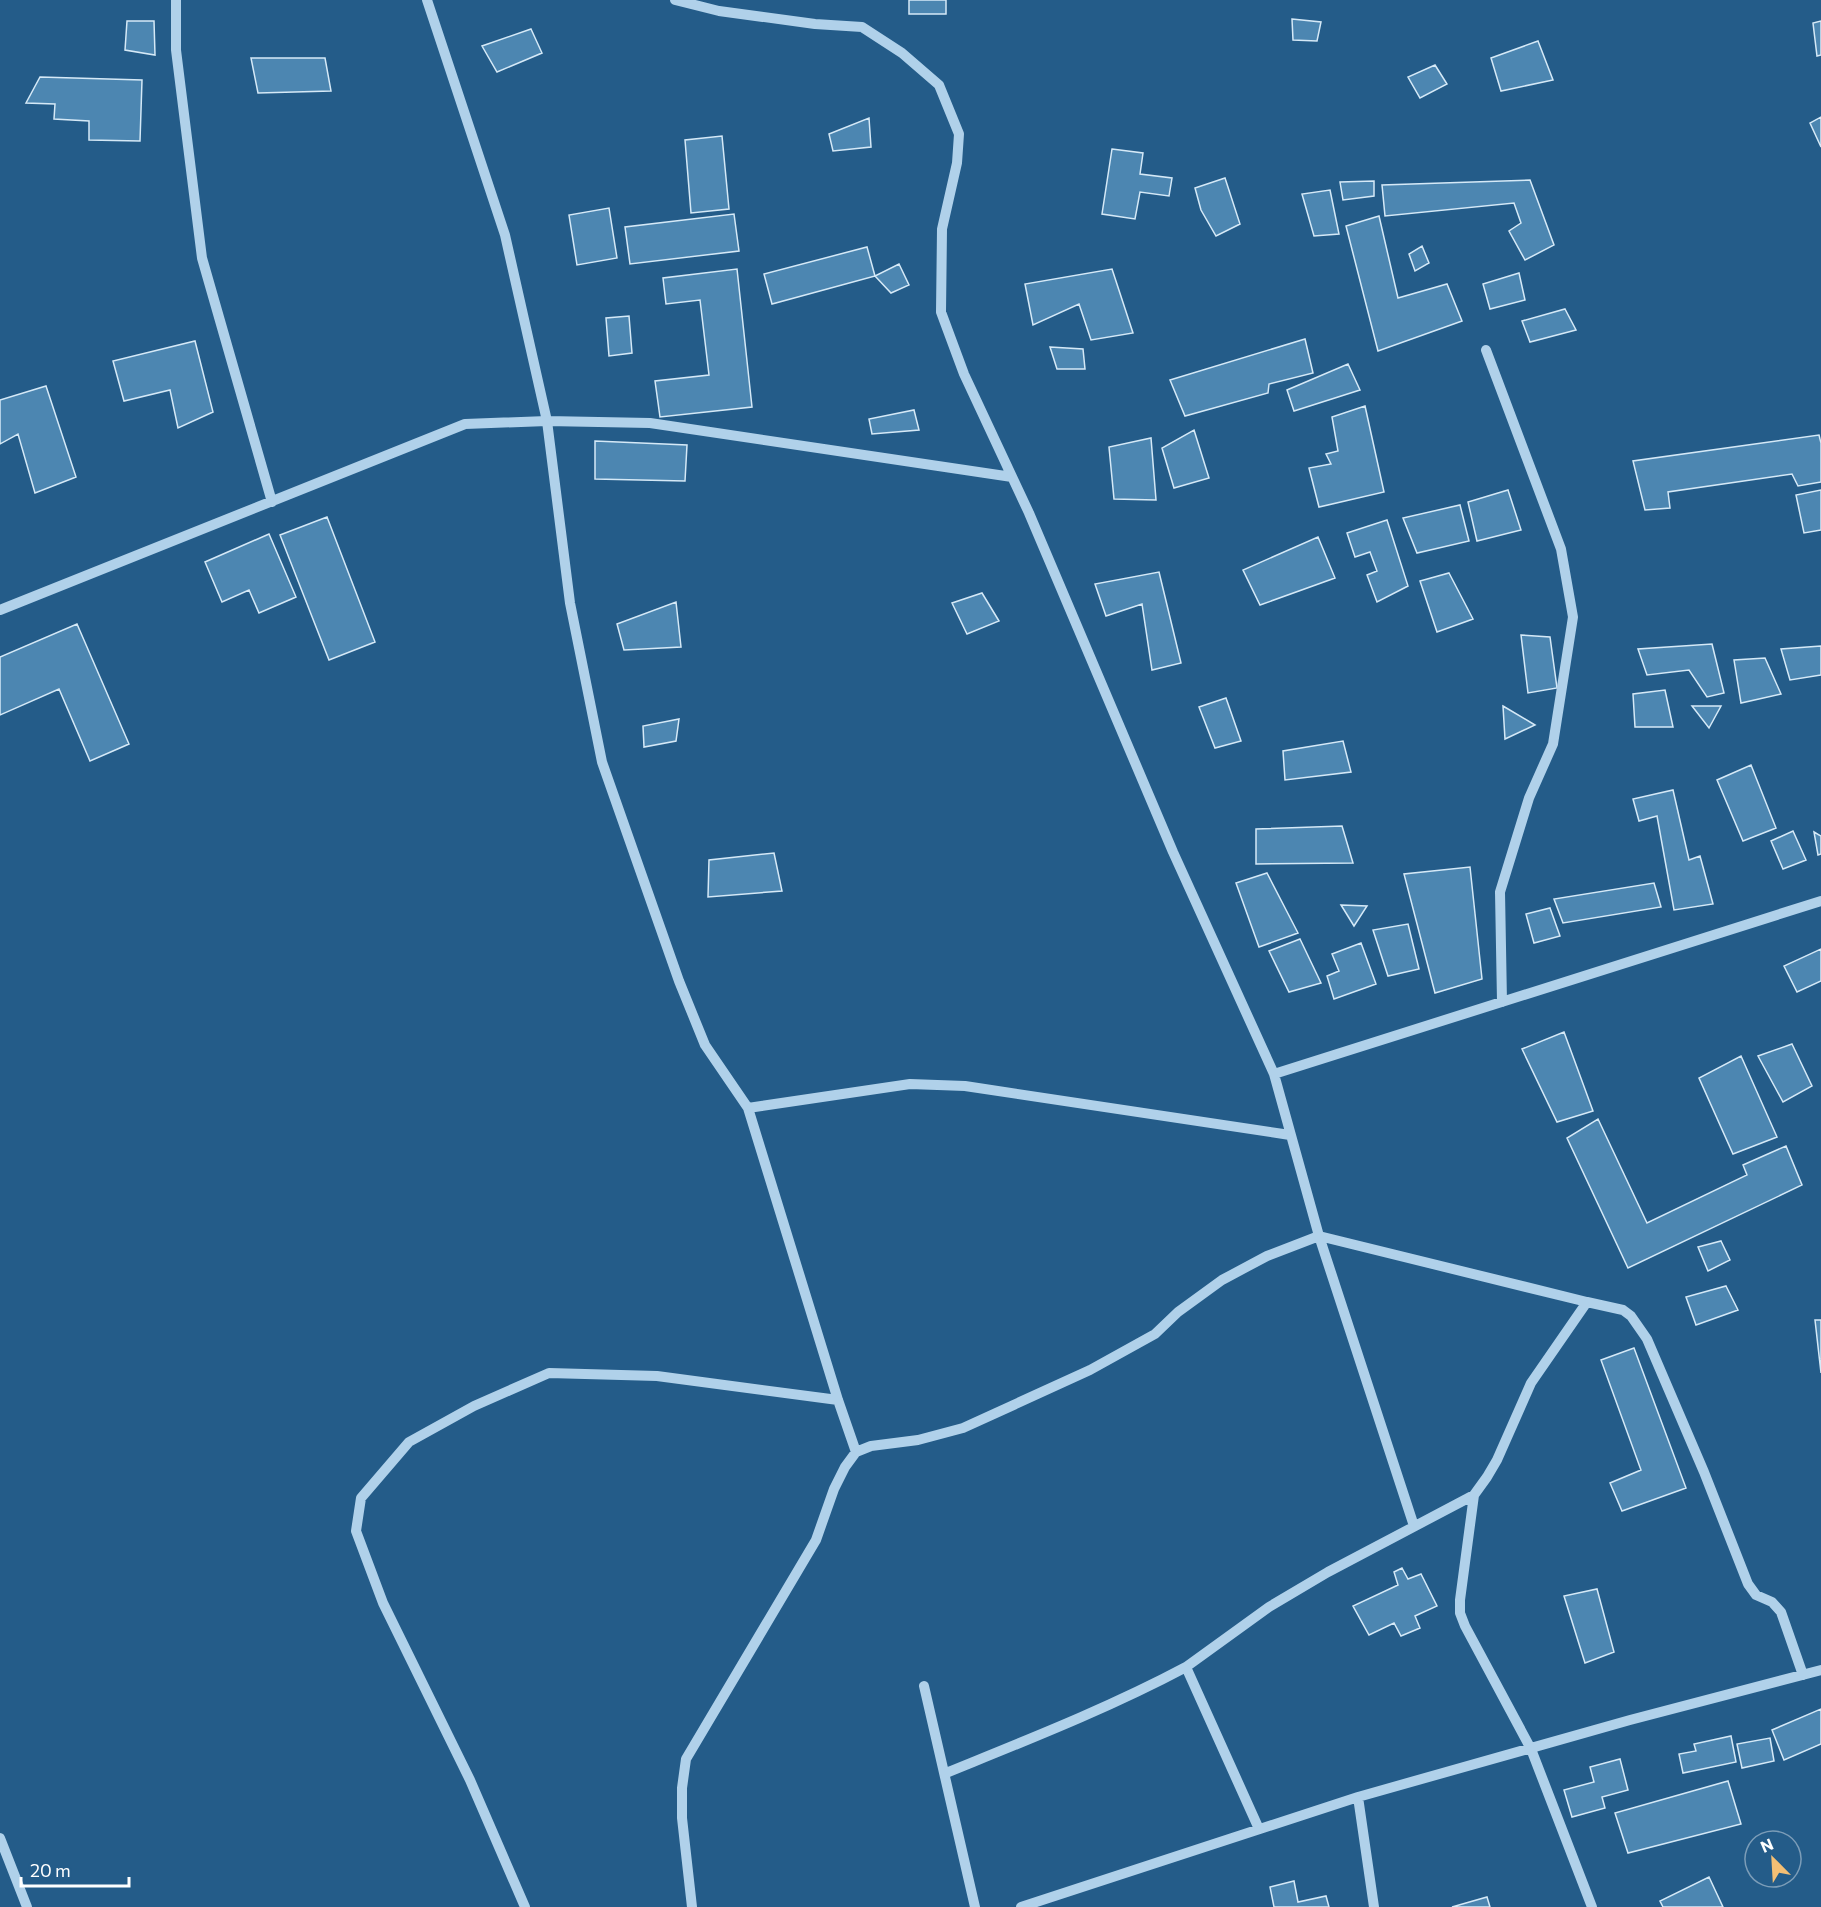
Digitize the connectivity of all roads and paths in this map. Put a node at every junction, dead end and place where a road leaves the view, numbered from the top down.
1 (176, 0) edge
2 (427, 0) edge
3 (675, 0) edge
4 (1486, 350) dead end
5 (547, 421) junction
6 (1012, 477) junction
7 (272, 502) junction
8 (0, 610) edge
9 (1821, 901) edge
10 (1502, 1002) junction
11 (1274, 1074) junction
12 (748, 1108) junction
13 (1290, 1135) junction
14 (1319, 1236) junction
15 (1587, 1302) junction
16 (838, 1400) junction
17 (856, 1452) junction
18 (1474, 1495) junction
19 (1414, 1526) junction
20 (1186, 1668) junction
21 (1821, 1670) edge
22 (1803, 1675) junction
23 (924, 1686) dead end
24 (1531, 1749) junction
25 (946, 1773) junction
26 (1359, 1797) junction
27 (1259, 1829) junction
28 (0, 1838) edge
29 (1049, 1903) edge
30 (27, 1907) edge
31 (525, 1907) edge
32 (692, 1907) edge
33 (975, 1907) edge
34 (1021, 1907) edge
35 (1374, 1907) edge
36 (1592, 1907) edge

1 - 7 street
2 - 5 street
3 - 6 street
4 - 10 street
5 - 6 street
5 - 7 street
5 - 12 street
6 - 11 street
7 - 8 street
9 - 10 street
10 - 11 street
11 - 13 street
12 - 13 street
12 - 16 street
13 - 14 street
14 - 15 street
14 - 17 street
14 - 19 street
15 - 18 street
15 - 22 street
16 - 17 street
16 - 31 street
17 - 32 street
18 - 19 street
18 - 24 street
19 - 20 street
20 - 25 street
20 - 27 street
21 - 22 street
22 - 24 street
23 - 25 street
24 - 26 street
24 - 36 street
25 - 33 street
26 - 27 street
26 - 35 street
27 - 29 street
28 - 30 street
29 - 34 street

